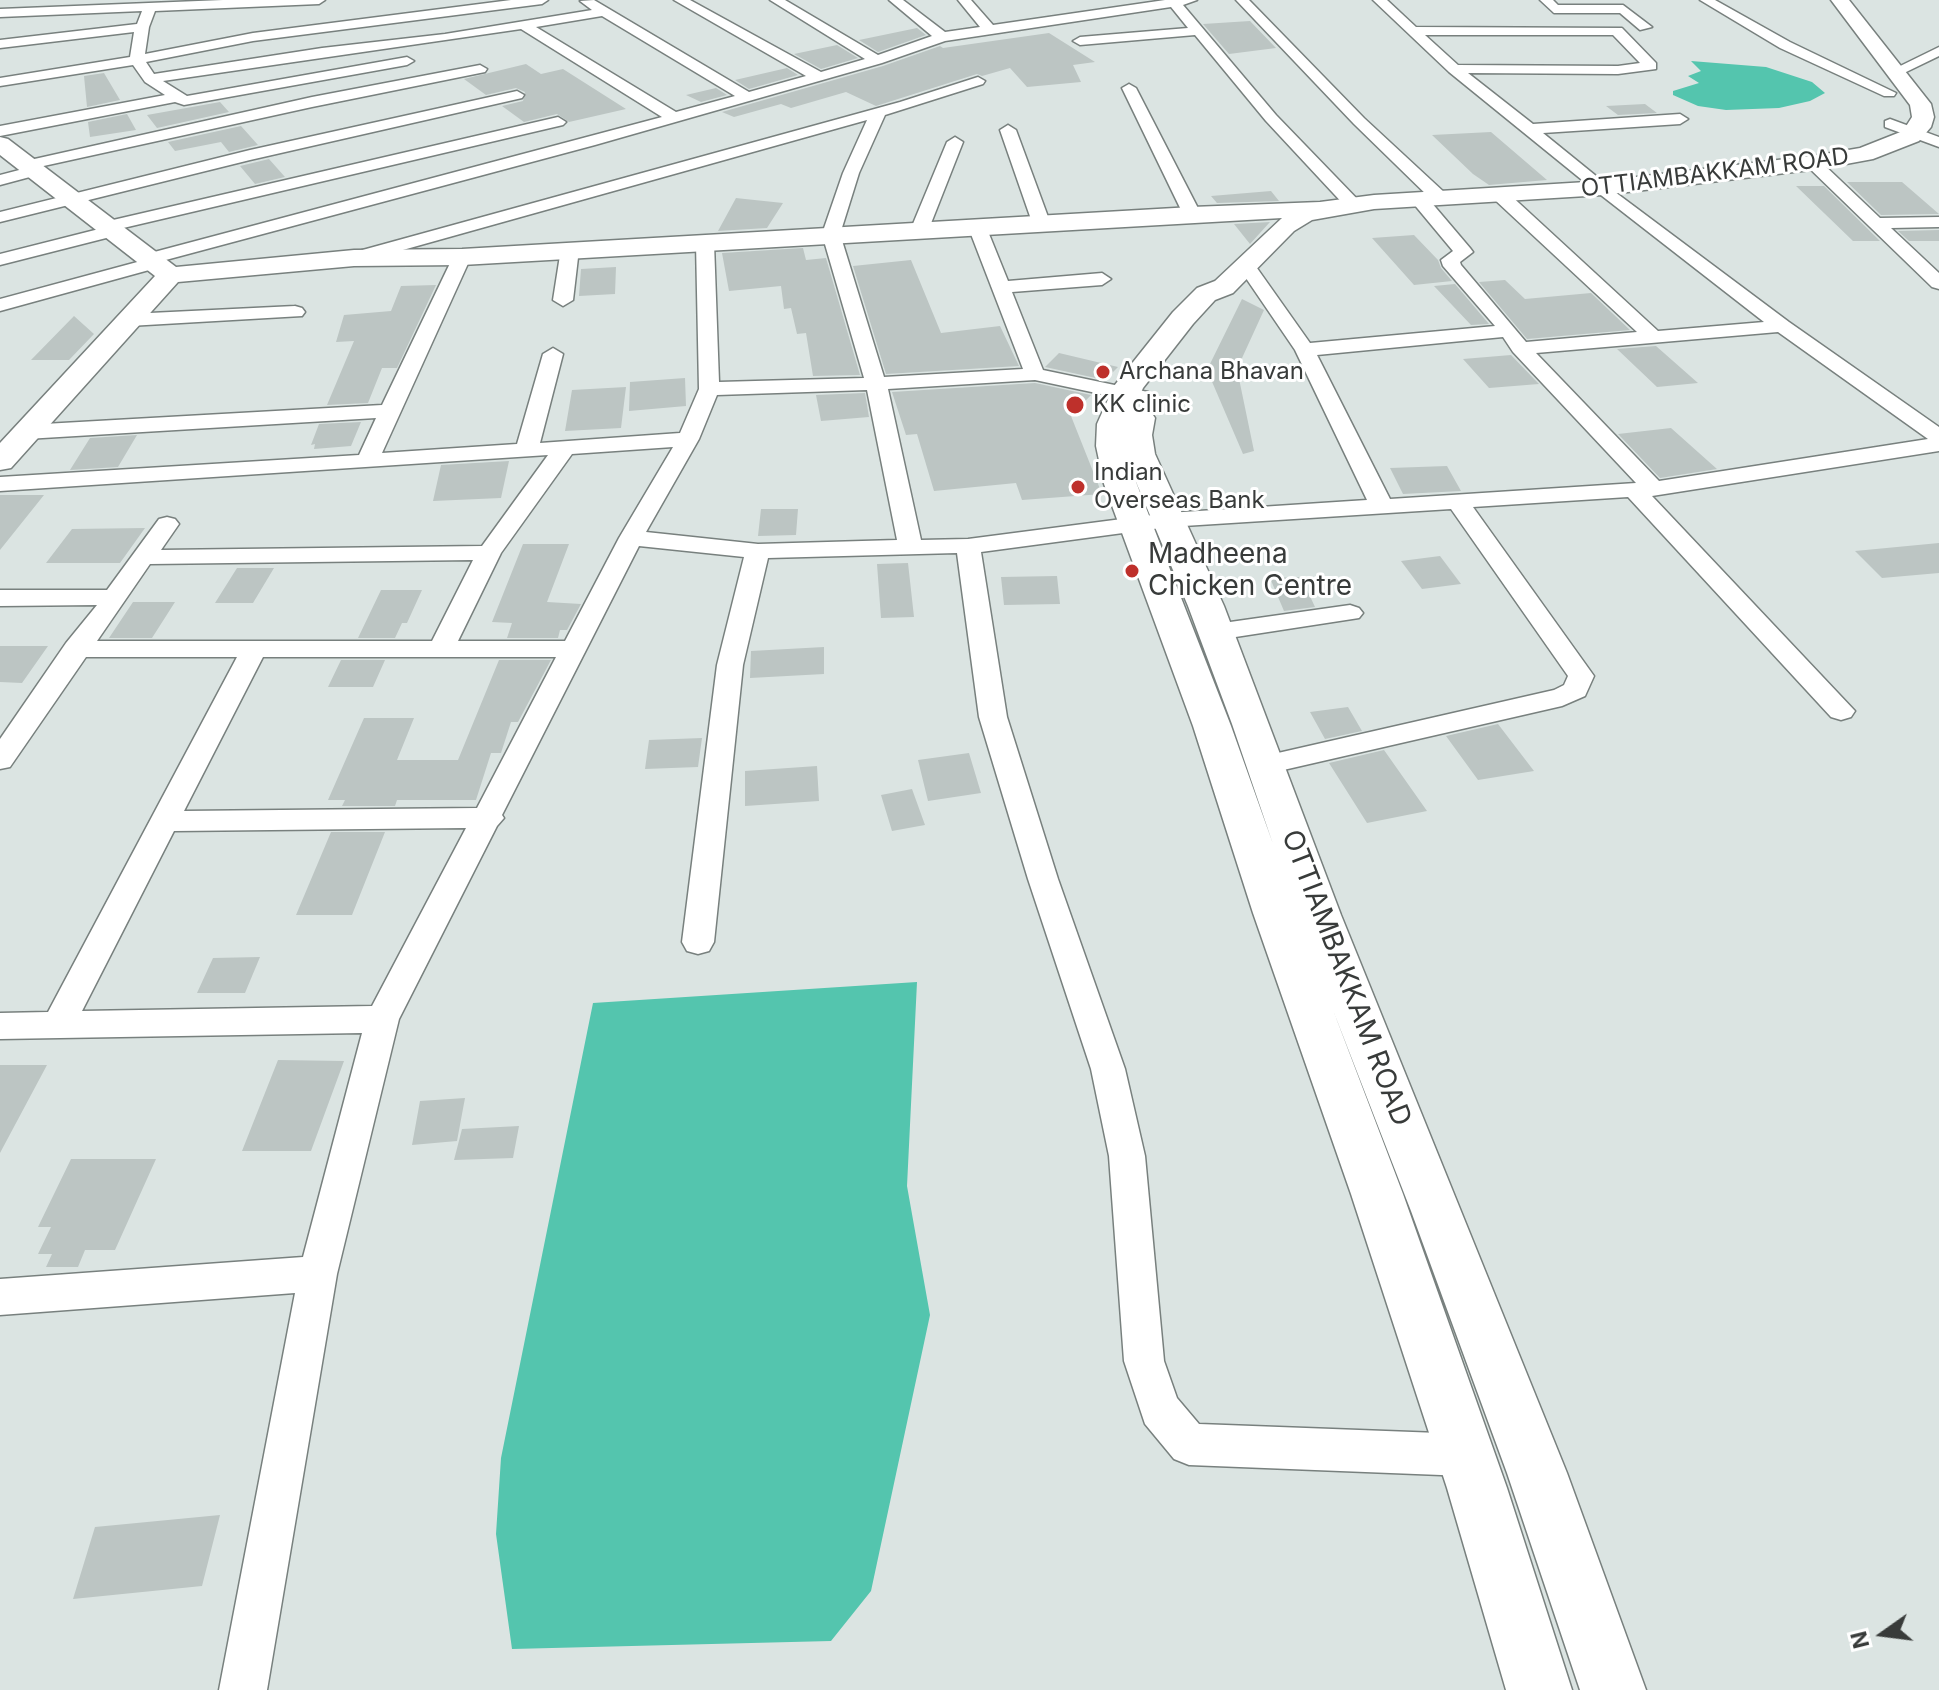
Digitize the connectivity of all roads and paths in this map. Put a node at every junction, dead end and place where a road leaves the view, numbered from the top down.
1 (319, 0) edge
2 (542, 0) edge
3 (584, 0) edge
4 (680, 0) edge
5 (776, 0) edge
6 (895, 0) edge
7 (964, 0) edge
8 (1191, 0) edge
9 (1242, 0) edge
10 (1379, 0) edge
11 (1546, 0) edge
12 (1706, 0) edge
13 (1817, 0) edge
14 (1840, 0) edge
15 (1174, 2) junction
16 (151, 5) junction
17 (427, 6) edge
18 (364, 8) dead end
19 (333, 10) dead end
20 (603, 12) junction
21 (0, 13) edge
22 (201, 20) dead end
23 (148, 24) junction
24 (525, 26) junction
25 (1645, 27) dead end
26 (989, 29) junction
27 (1198, 31) junction
28 (1414, 31) junction
29 (942, 37) junction
30 (445, 38) junction
31 (1080, 41) dead end
32 (0, 44) edge
33 (1939, 51) edge
34 (429, 58) dead end
35 (137, 60) junction
36 (877, 60) junction
37 (1454, 69) junction
38 (1897, 71) junction
39 (818, 76) junction
40 (150, 79) junction
41 (978, 81) dead end
42 (0, 82) edge
43 (1129, 88) dead end
44 (509, 90) junction
45 (1889, 93) junction
46 (746, 96) junction
47 (178, 97) junction
48 (879, 111) junction
49 (673, 117) junction
50 (1680, 119) dead end
51 (558, 122) junction
52 (1890, 124) junction
53 (1529, 129) junction
54 (1008, 130) dead end
55 (1914, 133) junction
56 (0, 142) edge
57 (589, 142) junction
58 (955, 142) dead end
59 (1939, 142) edge
60 (1813, 163) junction
61 (31, 168) junction
62 (0, 180) edge
63 (1598, 184) junction
64 (1501, 196) junction
65 (1434, 197) junction
66 (71, 200) junction
67 (1353, 204) junction
68 (1322, 209) junction
69 (1192, 214) junction
70 (0, 217) edge
71 (1939, 222) edge
72 (1877, 223) junction
73 (1042, 225) junction
74 (109, 229) junction
75 (978, 229) junction
76 (919, 231) junction
77 (831, 234) junction
78 (705, 243) junction
79 (570, 249) junction
80 (462, 257) junction
81 (354, 258) junction
82 (0, 260) edge
83 (158, 266) junction
84 (1235, 276) junction
85 (1102, 279) dead end
86 (1939, 283) edge
87 (1000, 287) junction
88 (563, 300) dead end
89 (0, 305) edge
90 (295, 312) dead end
91 (129, 320) junction
92 (1782, 326) junction
93 (1653, 337) junction
94 (1515, 339) junction
95 (1305, 350) junction
96 (553, 354) dead end
97 (1035, 374) junction
98 (876, 384) junction
99 (709, 389) junction
100 (1137, 396) junction
101 (390, 411) junction
102 (26, 432) junction
103 (1939, 437) edge
104 (688, 439) junction
105 (1939, 444) edge
106 (566, 446) junction
107 (527, 449) junction
108 (0, 460) edge
109 (367, 461) junction
110 (0, 484) edge
111 (1644, 489) junction
112 (1456, 500) junction
113 (1381, 505) junction
114 (1152, 523) junction
115 (167, 524) dead end
116 (631, 538) junction
117 (968, 546) junction
118 (911, 548) junction
119 (758, 551) junction
120 (489, 553) junction
121 (143, 557) junction
122 (114, 597) junction
123 (0, 598) edge
124 (1350, 613) dead end
125 (1216, 632) junction
126 (442, 647) junction
127 (75, 649) junction
128 (574, 649) junction
129 (253, 651) junction
130 (1841, 711) dead end
131 (0, 760) edge
132 (1266, 765) junction
133 (489, 818) junction
134 (165, 821) junction
135 (698, 942) dead end
136 (382, 1019) junction
137 (58, 1025) junction
138 (0, 1026) edge
139 (318, 1274) junction
140 (1, 1300) edge
141 (1466, 1455) junction
142 (243, 1690) edge
143 (1539, 1690) edge
144 (1613, 1690) edge

1 - 16 street
2 - 17 street
3 - 20 street
4 - 39 street
5 - 36 street
6 - 29 street
7 - 26 street
8 - 15 street
9 - 65 street
10 - 28 street
11 - 25 street
12 - 45 street
13 - 45 street
14 - 38 street
15 - 26 street
15 - 27 street
16 - 21 street
16 - 23 street
17 - 18 street
17 - 30 street
17 - 35 street
19 - 22 street
20 - 24 street
20 - 46 street
23 - 32 street
23 - 35 street
24 - 30 street
24 - 49 street
26 - 29 street
27 - 31 street
27 - 67 street
28 - 37 street
28 - 37 street
29 - 36 street
30 - 40 street
30 - 44 street
33 - 38 street
34 - 47 street
35 - 40 street
35 - 42 street
36 - 39 street
37 - 53 street
38 - 55 street
39 - 46 street
40 - 47 street
41 - 48 street
43 - 69 street
44 - 51 street
44 - 61 street
44 - 66 street
45 - 52 street
46 - 49 street
47 - 56 street
48 - 77 street
48 - 81 street
49 - 57 street
50 - 53 street
51 - 57 street
51 - 74 street
52 - 55 street
52 - 63 street, OTTIAMBAKKAM ROAD
53 - 63 street
54 - 73 street
55 - 59 street
55 - 60 street, OTTIAMBAKKAM ROAD
56 - 61 street
57 - 83 street
58 - 76 street
60 - 63 street, OTTIAMBAKKAM ROAD
60 - 72 street
61 - 62 street
61 - 66 street
63 - 64 street, OTTIAMBAKKAM ROAD
63 - 65 street, OTTIAMBAKKAM ROAD
63 - 92 street
64 - 65 street, OTTIAMBAKKAM ROAD
64 - 93 street
65 - 67 street, OTTIAMBAKKAM ROAD
65 - 94 street
66 - 70 street
66 - 74 street
67 - 68 street, OTTIAMBAKKAM ROAD
68 - 69 street
68 - 84 street, OTTIAMBAKKAM ROAD
69 - 73 street
71 - 72 street
72 - 86 street
73 - 75 street
74 - 82 street
74 - 83 street
75 - 76 street
75 - 87 street
76 - 77 street
77 - 78 street
77 - 98 street
78 - 79 street
78 - 99 street
79 - 80 street
79 - 88 street
80 - 81 street
80 - 101 street
81 - 83 street
83 - 89 street
83 - 91 street
84 - 95 street
84 - 100 street, OTTIAMBAKKAM ROAD
85 - 87 street
87 - 97 street
90 - 91 street
91 - 102 street
92 - 93 street
92 - 103 street
93 - 94 street
94 - 95 street
94 - 111 street
95 - 113 street
96 - 107 street
97 - 98 street
97 - 100 street
98 - 99 street
98 - 118 street
99 - 104 street
100 - 114 street, OTTIAMBAKKAM ROAD
101 - 102 street
101 - 109 street
102 - 108 street
104 - 106 street
104 - 116 street
105 - 111 street
106 - 107 street
106 - 120 street
107 - 109 street
109 - 110 street
111 - 112 street
111 - 130 street
112 - 113 street
112 - 132 street
113 - 114 street
114 - 117 street
114 - 125 street, OTTIAMBAKKAM ROAD
114 - 141 street, OTTIAMBAKKAM ROAD
115 - 121 street
116 - 119 street
116 - 128 street
117 - 118 street
117 - 141 street
118 - 119 street
119 - 135 street
120 - 121 street
120 - 126 street
121 - 122 street
122 - 123 street
122 - 127 street
124 - 125 street
125 - 132 street, OTTIAMBAKKAM ROAD
126 - 128 street
126 - 129 street
127 - 129 street
127 - 131 street
128 - 133 street
129 - 134 street
132 - 144 street, OTTIAMBAKKAM ROAD
133 - 134 street
133 - 136 street
134 - 137 street
136 - 137 street
136 - 139 street
137 - 138 street
139 - 140 street
139 - 142 street
141 - 143 street, OTTIAMBAKKAM ROAD

